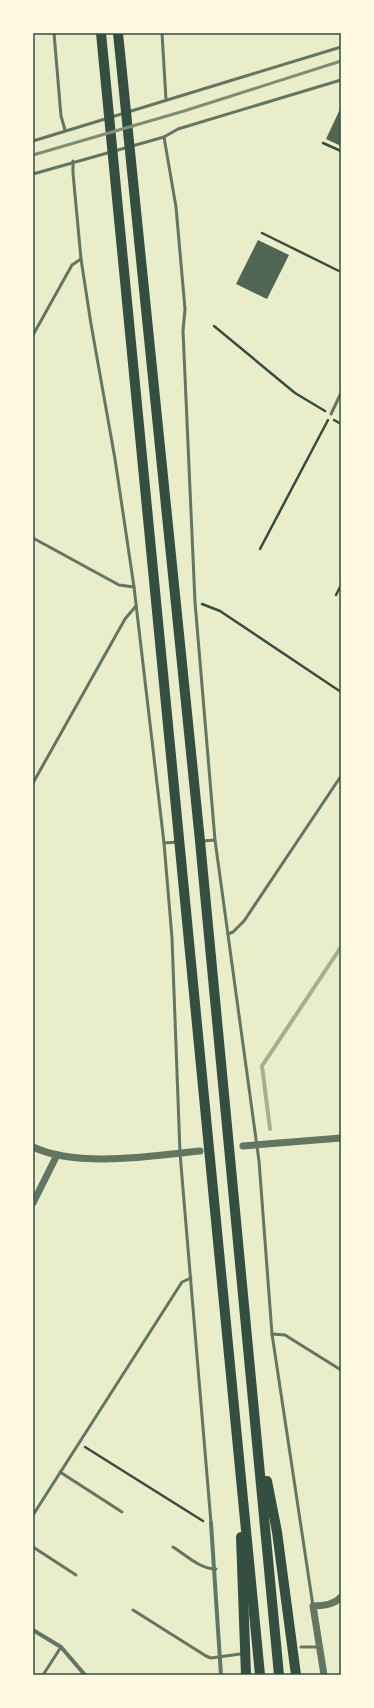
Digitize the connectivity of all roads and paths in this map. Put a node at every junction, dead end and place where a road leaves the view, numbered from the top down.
1 (54, 33) edge
2 (101, 33) edge
3 (118, 33) edge
4 (162, 33) edge
5 (341, 47) edge
6 (341, 80) edge
7 (166, 100) junction
8 (65, 130) junction
9 (164, 137) junction
10 (33, 141) edge
11 (323, 143) dead end
12 (341, 151) edge
13 (73, 161) junction
14 (33, 174) edge
15 (262, 233) dead end
16 (81, 259) junction
17 (341, 272) edge
18 (214, 326) dead end
19 (33, 335) edge
20 (341, 393) edge
21 (331, 414) junction
22 (33, 538) edge
23 (260, 549) dead end
24 (341, 585) edge
25 (134, 587) junction
26 (336, 595) dead end
27 (195, 602) junction
28 (136, 606) junction
29 (341, 692) edge
30 (341, 776) edge
31 (33, 783) edge
32 (215, 840) junction
33 (200, 841) junction
34 (180, 842) junction
35 (164, 843) junction
36 (228, 934) junction
37 (341, 1138) edge
38 (257, 1144) junction
39 (243, 1146) dead end
40 (33, 1147) edge
41 (200, 1151) dead end
42 (180, 1153) junction
43 (57, 1155) junction
44 (33, 1203) edge
45 (191, 1278) junction
46 (272, 1334) junction
47 (341, 1370) edge
48 (256, 1428) junction
49 (239, 1442) junction
50 (79, 1443) junction
51 (60, 1472) junction
52 (122, 1512) dead end
53 (33, 1515) edge
54 (211, 1523) junction
55 (33, 1547) edge
56 (173, 1547) dead end
57 (216, 1569) junction
58 (76, 1575) dead end
59 (341, 1597) edge
60 (313, 1606) junction
61 (133, 1610) dead end
62 (33, 1630) edge
63 (319, 1646) junction
64 (61, 1647) junction
65 (301, 1647) dead end
66 (240, 1654) dead end
67 (220, 1657) junction
68 (220, 1674) edge
69 (43, 1675) edge
70 (85, 1675) edge
71 (246, 1675) edge
72 (260, 1675) edge
73 (278, 1675) edge
74 (296, 1675) edge
75 (324, 1675) edge

1 - 8 lane
2 - 34 highway
3 - 33 highway
4 - 7 lane
5 - 7 lane
6 - 9 lane
7 - 8 lane
8 - 10 lane
9 - 13 lane
9 - 27 lane
11 - 12 path
13 - 14 lane
13 - 16 lane
15 - 17 path
16 - 19 lane
16 - 25 lane
18 - 21 path
20 - 21 lane
21 - 23 path
22 - 25 lane
24 - 26 path
25 - 28 lane
27 - 29 path
27 - 32 lane
28 - 31 lane
28 - 35 lane
30 - 36 lane
32 - 33 lane
32 - 36 lane
33 - 48 highway
34 - 35 lane
34 - 49 highway
35 - 42 lane
36 - 38 lane
37 - 38 street
38 - 39 street
38 - 46 lane
40 - 43 street
41 - 42 street
42 - 43 street
42 - 45 lane
43 - 44 street
45 - 50 lane
45 - 54 lane
46 - 47 lane
46 - 60 lane
48 - 73 highway
48 - 74 highway
49 - 71 highway
49 - 72 highway
50 - 51 lane
50 - 54 path
51 - 52 lane
51 - 53 lane
54 - 57 street
55 - 58 lane
56 - 57 lane
57 - 67 street
59 - 60 street
60 - 63 street
61 - 67 lane
62 - 64 street
63 - 65 lane
63 - 75 street
64 - 69 lane
64 - 70 street
66 - 67 lane
67 - 68 street

